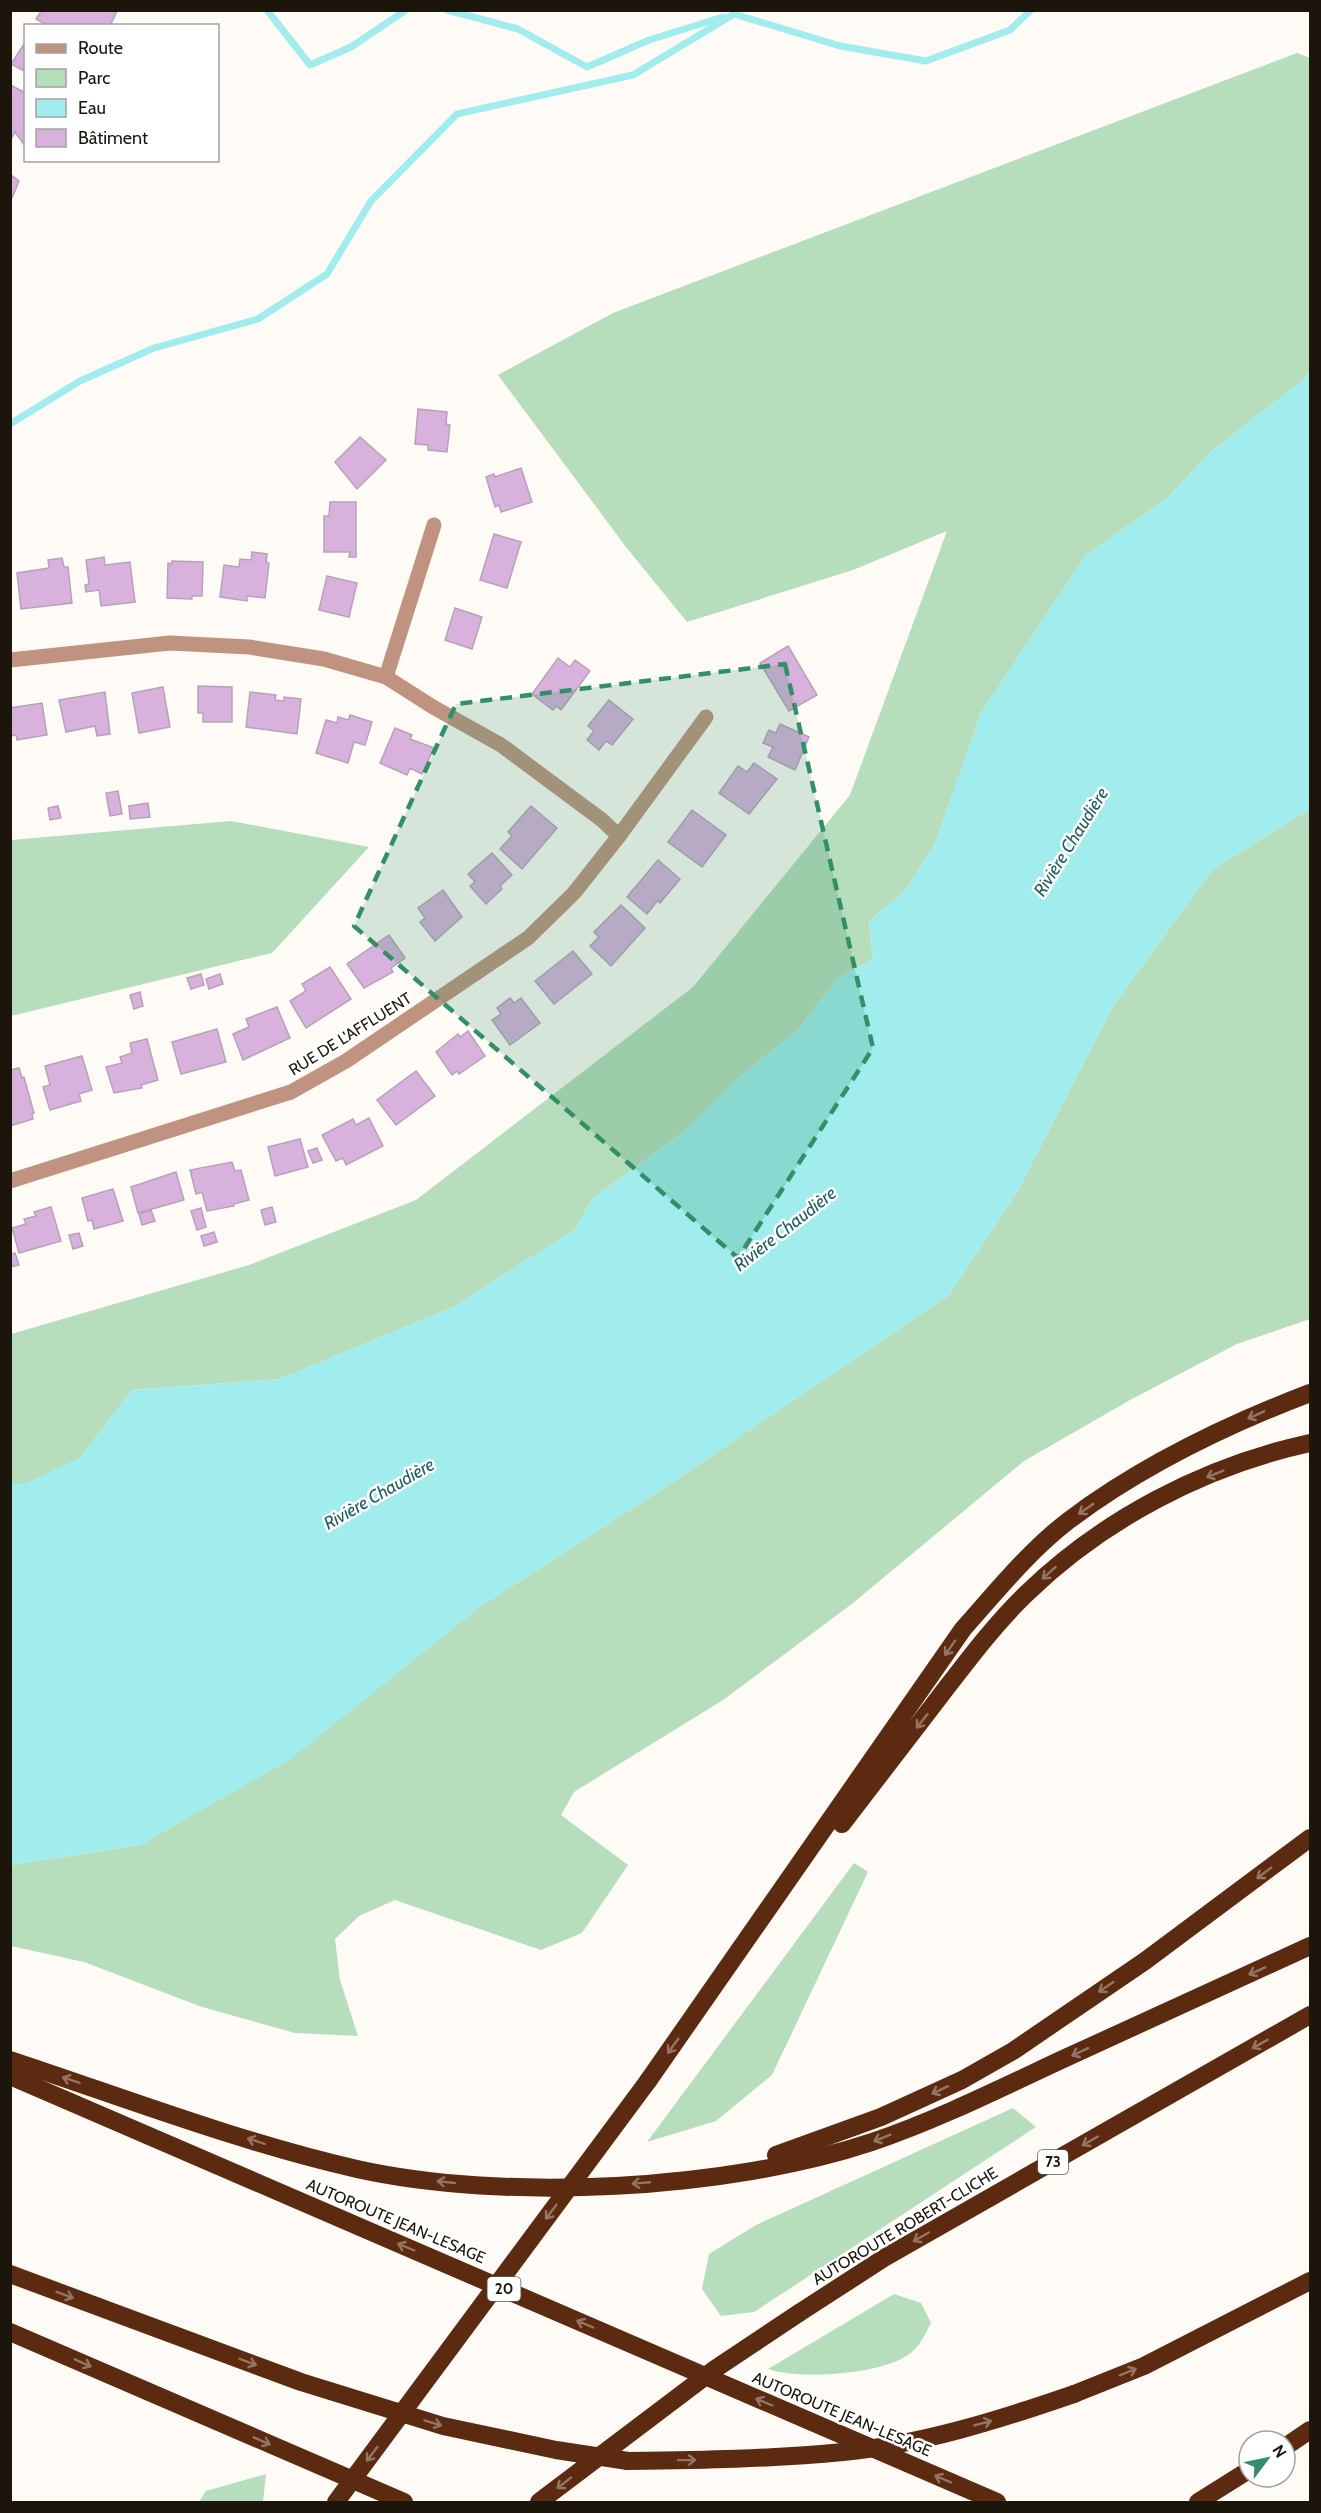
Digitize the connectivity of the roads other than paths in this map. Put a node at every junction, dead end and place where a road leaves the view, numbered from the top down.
1 (434, 525) dead end
2 (10, 660) edge
3 (386, 677) junction
4 (706, 717) dead end
5 (619, 836) junction
6 (10, 1181) edge
7 (1311, 1393) edge
8 (1311, 1443) edge
9 (1311, 1838) edge
10 (1311, 1946) edge
11 (698, 2011) junction
12 (1311, 2015) edge
13 (10, 2060) edge
14 (10, 2076) edge
15 (699, 2177) junction
16 (10, 2274) edge
17 (1311, 2281) edge
18 (10, 2331) edge
19 (1311, 2430) edge
20 (1297, 2439) edge
21 (1237, 2478) edge
22 (336, 2502) edge
23 (404, 2502) edge
24 (539, 2502) edge
25 (997, 2502) edge
26 (1198, 2502) edge

1 - 3 street
2 - 3 street
3 - 5 street
4 - 5 street, RUE DE L'AFFLUENT
5 - 6 street, RUE DE L'AFFLUENT
7 -> 11 highway
8 -> 11 highway
9 -> 15 highway
10 -> 15 highway
11 -> 22 highway, bridge
12 -> 24 highway, AUTOROUTE ROBERT-CLICHE / 73, bridge
15 -> 13 highway
25 -> 14 highway, AUTOROUTE JEAN-LESAGE / 20
16 -> 17 highway, bridge
18 -> 23 highway
19 - 20 highway
21 - 26 highway

